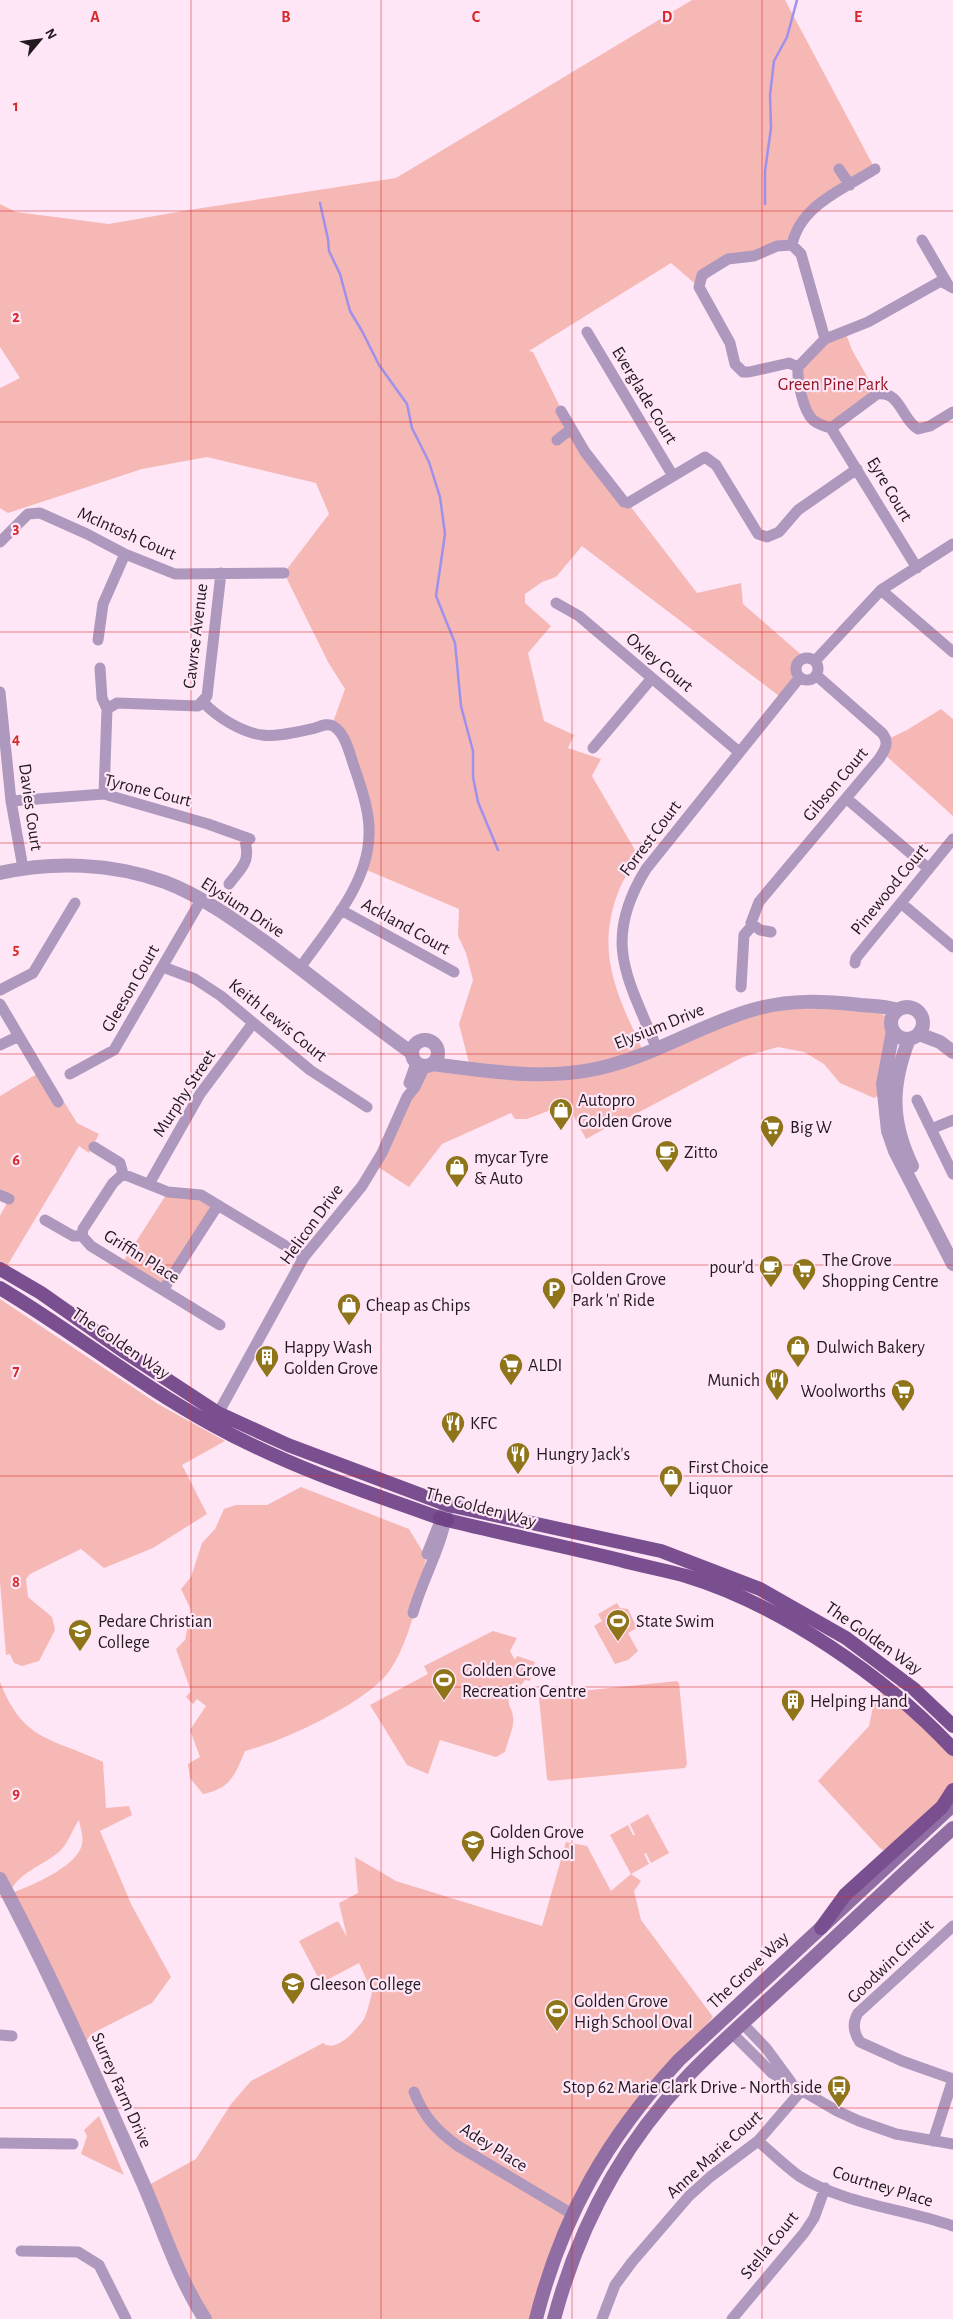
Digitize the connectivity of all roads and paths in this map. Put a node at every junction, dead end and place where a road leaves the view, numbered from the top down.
1 (838, 169) dead end
2 (875, 169) dead end
3 (850, 185) junction
4 (922, 240) dead end
5 (792, 245) junction
6 (950, 286) edge
7 (587, 332) dead end
8 (825, 339) junction
9 (798, 367) junction
10 (561, 411) dead end
11 (953, 412) edge
12 (831, 428) junction
13 (572, 430) junction
14 (557, 440) dead end
15 (858, 469) junction
16 (673, 476) junction
17 (0, 542) edge
18 (953, 544) edge
19 (125, 554) junction
20 (917, 568) junction
21 (221, 573) junction
22 (284, 573) dead end
23 (881, 590) junction
24 (556, 604) dead end
25 (98, 640) dead end
26 (953, 652) edge
27 (814, 661) junction
28 (100, 668) dead end
29 (816, 675) junction
30 (800, 677) junction
31 (652, 678) junction
32 (0, 692) edge
33 (203, 702) junction
34 (107, 709) junction
35 (1, 723) edge
36 (593, 748) dead end
37 (739, 752) junction
38 (104, 794) junction
39 (846, 798) junction
40 (11, 802) junction
41 (953, 839) edge
42 (22, 868) junction
43 (929, 869) junction
44 (0, 873) edge
45 (229, 884) dead end
46 (201, 900) junction
47 (901, 902) junction
48 (75, 903) dead end
49 (341, 910) junction
50 (752, 926) junction
51 (771, 932) dead end
52 (953, 947) edge
53 (855, 963) dead end
54 (164, 967) junction
55 (300, 968) junction
56 (454, 972) dead end
57 (741, 987) dead end
58 (0, 990) edge
59 (0, 1004) edge
60 (894, 1021) junction
61 (253, 1023) junction
62 (917, 1032) junction
63 (19, 1036) junction
64 (953, 1042) edge
65 (0, 1045) edge
66 (657, 1049) junction
67 (953, 1052) edge
68 (423, 1057) junction
69 (70, 1074) dead end
70 (917, 1100) dead end
71 (58, 1102) dead end
72 (367, 1108) dead end
73 (953, 1120) edge
74 (931, 1129) junction
75 (94, 1147) dead end
76 (953, 1174) edge
77 (127, 1175) junction
78 (149, 1184) junction
79 (218, 1205) junction
80 (46, 1220) dead end
81 (82, 1236) junction
82 (953, 1243) edge
83 (304, 1258) junction
84 (953, 1264) edge
85 (0, 1269) edge
86 (0, 1288) edge
87 (163, 1290) junction
88 (220, 1325) dead end
89 (215, 1419) junction
90 (448, 1504) junction
91 (443, 1519) junction
92 (539, 1525) junction
93 (537, 1540) junction
94 (686, 1576) junction
95 (760, 1589) junction
96 (755, 1605) junction
97 (413, 1613) dead end
98 (909, 1685) junction
99 (953, 1715) edge
100 (953, 1726) edge
101 (953, 1749) edge
102 (953, 1790) edge
103 (953, 1806) edge
104 (953, 1828) edge
105 (0, 1879) edge
106 (953, 1926) edge
107 (821, 1928) junction
108 (726, 2016) junction
109 (738, 2029) junction
110 (0, 2035) edge
111 (12, 2036) dead end
112 (953, 2079) edge
113 (797, 2087) junction
114 (414, 2092) dead end
115 (758, 2141) junction
116 (933, 2141) junction
117 (0, 2143) edge
118 (73, 2144) dead end
119 (953, 2144) edge
120 (825, 2188) junction
121 (572, 2214) junction
122 (588, 2222) junction
123 (953, 2226) edge
124 (21, 2251) dead end
125 (126, 2319) edge
126 (205, 2319) edge
127 (536, 2319) edge
128 (554, 2319) edge
129 (602, 2319) edge
130 (732, 2319) edge

1 - 3 street
2 - 3 street
3 - 5 street
4 - 6 street
5 - 8 street
5 - 9 street
6 - 8 street
7 - 16 street, Everglade Court
8 - 9 street
9 - 12 street
10 - 13 street
11 - 12 street
12 - 15 street, Eyre Court
13 - 14 street
13 - 16 street
15 - 16 street
15 - 20 street, Eyre Court
17 - 19 street, McIntosh Court
18 - 20 street
19 - 21 street, McIntosh Court
19 - 25 street
20 - 23 street
21 - 22 street, McIntosh Court
21 - 33 street, Cawrse Avenue
23 - 26 street
23 - 27 street
24 - 31 street, Oxley Court
27 - 29 street
27 - 30 street
28 - 34 street
29 - 30 street
29 - 39 street, Gibson Court
30 - 37 street, Forrest Court
31 - 36 street
31 - 37 street, Oxley Court
32 - 35 street, Davies Court
33 - 34 street
33 - 49 street
34 - 38 street
35 - 40 street, Davies Court
37 - 66 street, Forrest Court
38 - 40 street, Tyrone Court
38 - 45 street, Tyrone Court
39 - 43 street
39 - 50 street, Gibson Court
40 - 42 street, Davies Court
41 - 43 street, Pinewood Court
42 - 44 street, Elysium Drive
42 - 46 street, Elysium Drive
43 - 47 street, Pinewood Court
46 - 54 street, Gleeson Court
46 - 55 street, Elysium Drive
47 - 52 street
47 - 53 street, Pinewood Court
48 - 58 street
49 - 55 street
49 - 56 street, Ackland Court
50 - 51 street
50 - 57 street, Gibson Court
54 - 61 street, Keith Lewis Court
54 - 69 street, Gleeson Court
55 - 68 street, Elysium Drive
59 - 63 street
60 - 62 street
60 - 62 street
60 - 66 street, Elysium Drive
60 - 84 street
61 - 72 street, Keith Lewis Court
61 - 78 street, Murphy Street
62 - 64 street
62 - 67 street
62 - 82 street
63 - 65 street
63 - 71 street
66 - 68 street, Elysium Drive
68 - 83 street, Helicon Drive
70 - 74 street
73 - 74 street
74 - 76 street
75 - 77 street
77 - 78 street
77 - 81 street
78 - 79 street
79 - 83 street
79 - 87 street
80 - 81 street, Griffin Place
81 - 87 street, Griffin Place
83 - 89 street, Helicon Drive
85 - 89 main road, The Golden Way
86 - 89 main road, The Golden Way
87 - 88 street, Griffin Place
89 - 90 main road, The Golden Way
89 - 91 main road, The Golden Way
90 - 91 street
90 - 92 main road, The Golden Way
91 - 93 main road, The Golden Way
91 - 97 street
92 - 93 main road
92 - 94 main road
92 - 95 main road, The Golden Way
93 - 94 main road, The Golden Way
94 - 96 main road, The Golden Way
95 - 96 main road
95 - 98 main road, The Golden Way
96 - 101 main road, The Golden Way
98 - 99 main road
98 - 100 main road, The Golden Way
102 - 107 main road
103 - 107 main road, The Grove Way
104 - 109 main road, The Grove Way
105 - 126 street, Surrey Farm Drive
106 - 112 street, Goodwin Circuit
107 - 108 main road, The Grove Way
108 - 109 main road
108 - 121 main road, The Grove Way
109 - 113 street
109 - 122 main road, The Grove Way
110 - 111 street
112 - 116 street, Goodwin Circuit
113 - 115 street, Anne Marie Court
113 - 116 street
114 - 121 street, Adey Place
115 - 120 street, Courtney Place
115 - 129 street, Anne Marie Court
116 - 119 street
117 - 118 street
120 - 123 street, Courtney Place
120 - 130 street, Stella Court
121 - 122 main road
121 - 127 main road, The Grove Way
122 - 128 main road, The Grove Way
124 - 125 street

